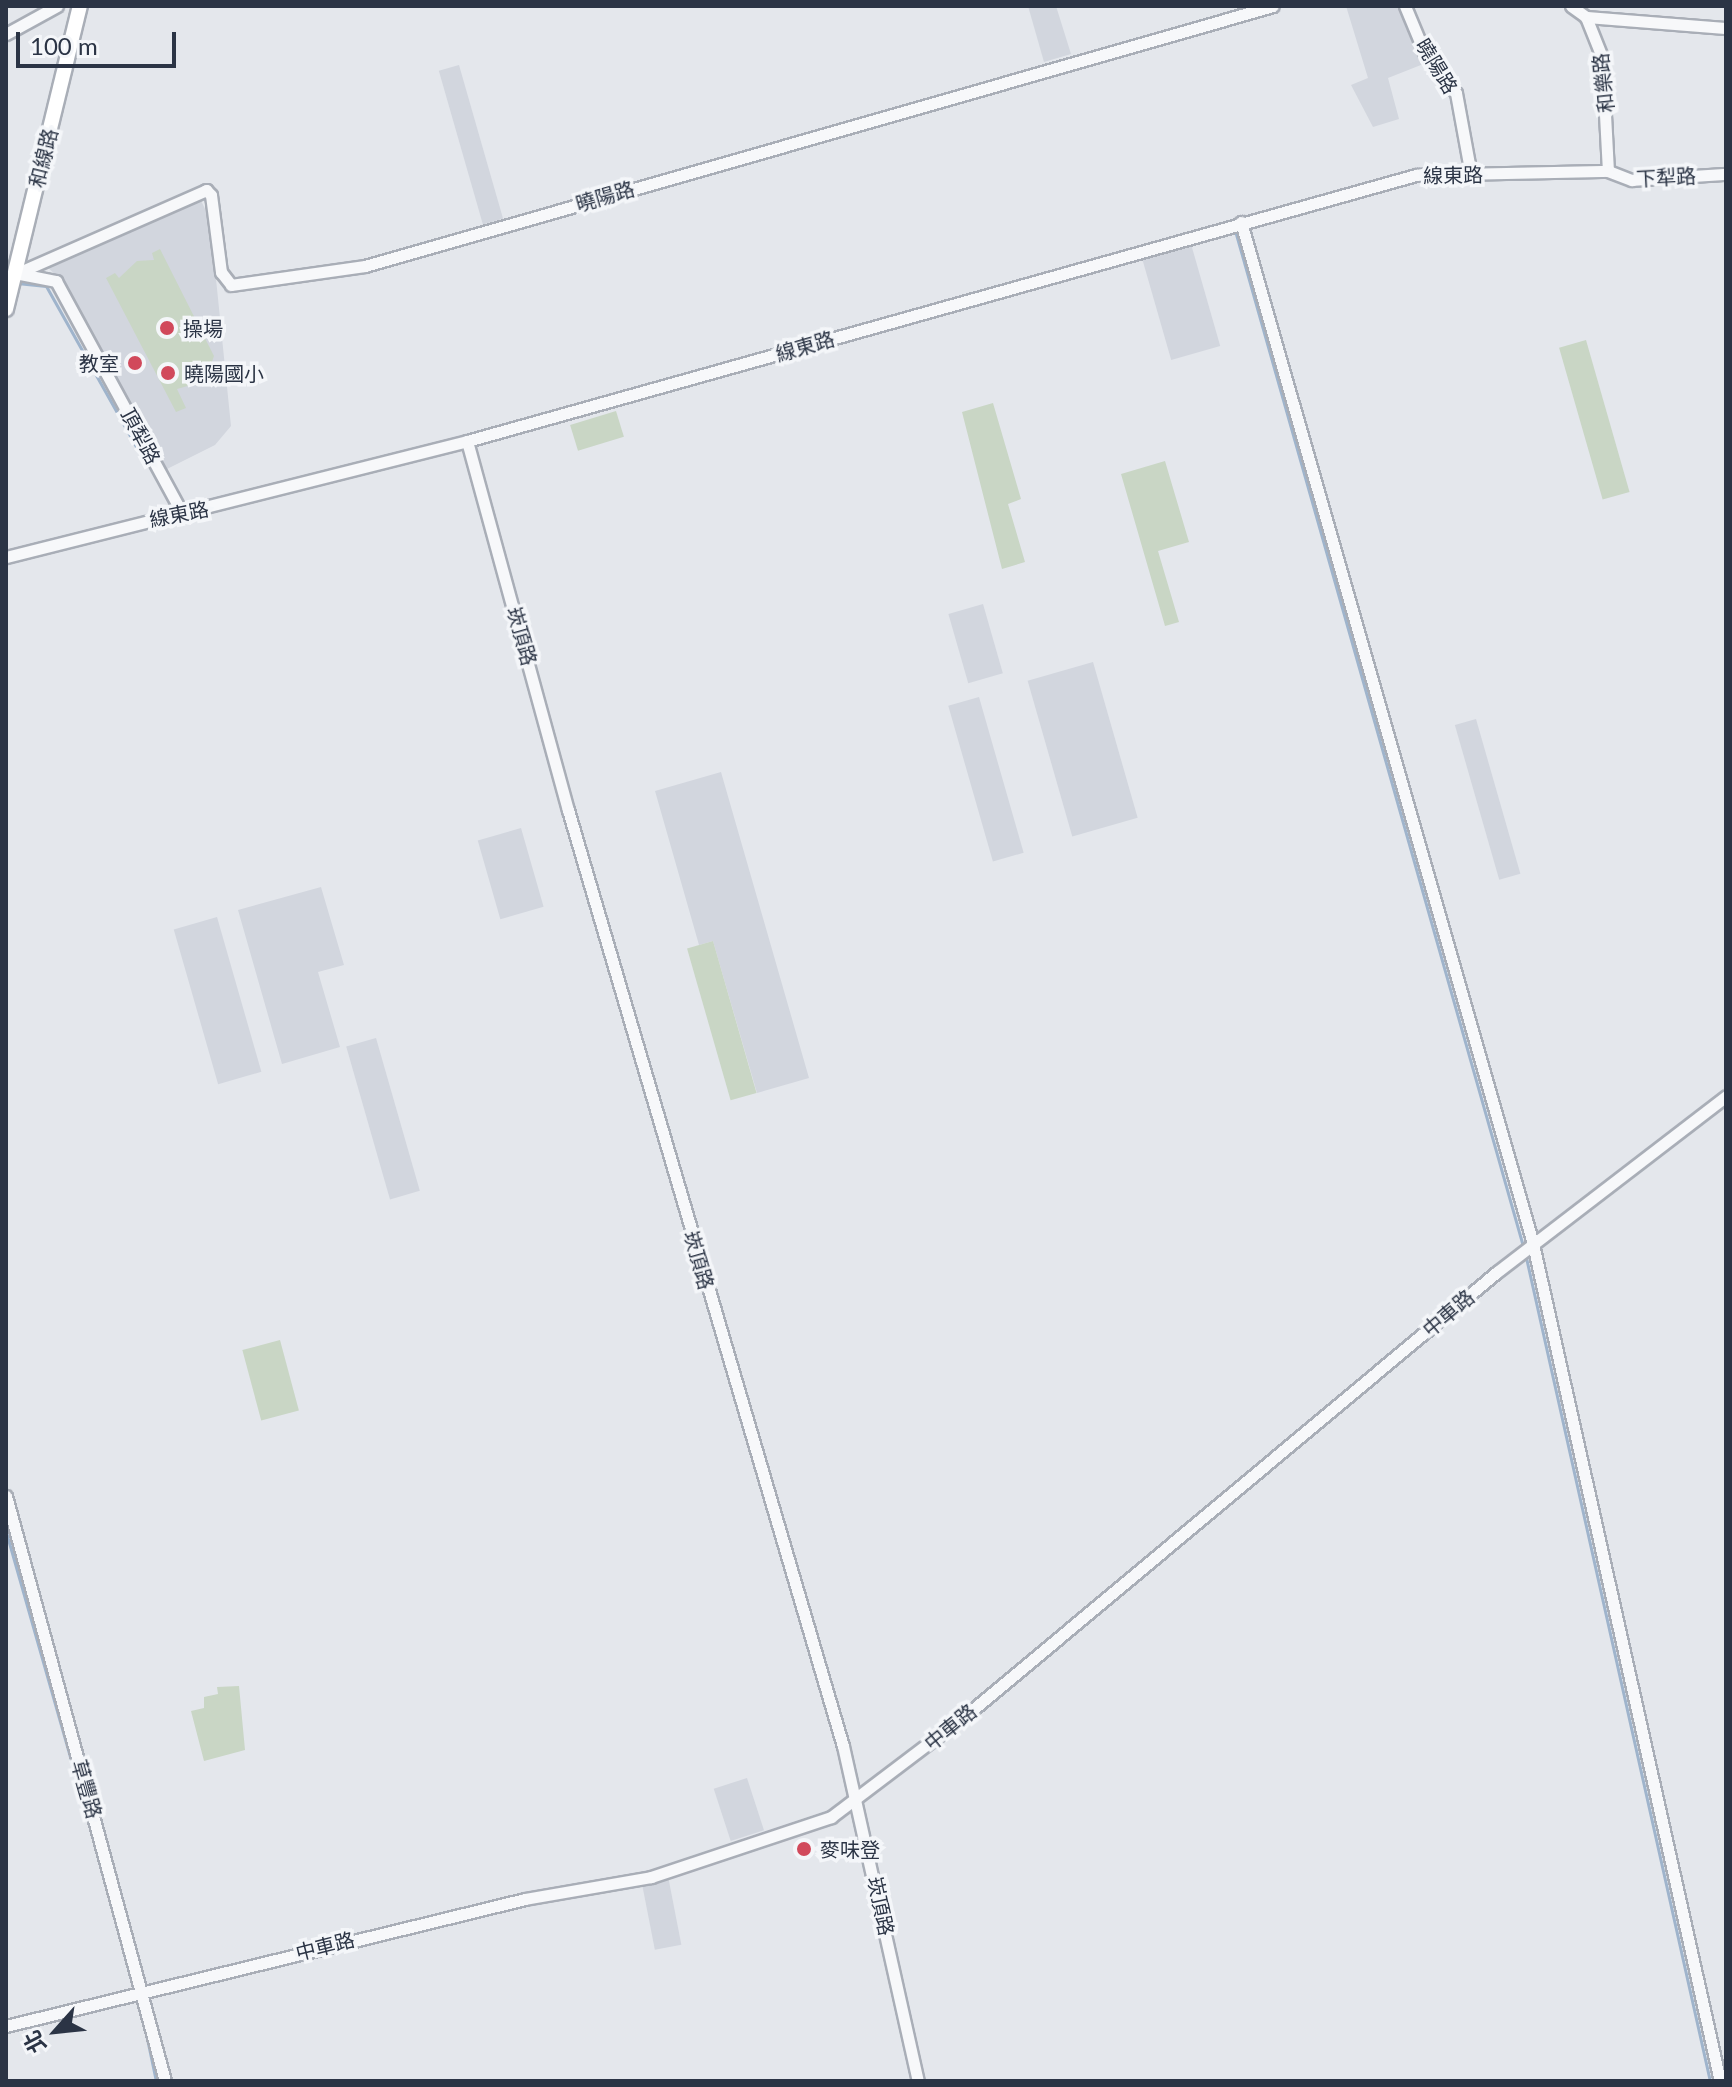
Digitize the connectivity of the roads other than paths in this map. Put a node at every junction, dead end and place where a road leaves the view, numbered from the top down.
1 (57, 6) edge
2 (80, 6) edge
3 (1273, 6) edge
4 (1405, 6) edge
5 (1571, 6) edge
6 (1586, 17) junction
7 (1726, 28) edge
8 (6, 34) edge
9 (1608, 171) junction
10 (1726, 174) edge
11 (1471, 175) junction
12 (1241, 222) junction
13 (11, 276) edge
14 (6, 309) edge
15 (467, 441) junction
16 (181, 511) junction
17 (6, 557) edge
18 (1726, 1096) edge
19 (1533, 1244) junction
20 (6, 1496) edge
21 (857, 1801) junction
22 (145, 1992) junction
23 (6, 2026) edge
24 (165, 2081) edge
25 (918, 2081) edge
26 (1720, 2081) edge

1 - 8 street
2 - 13 main road, 和線路
3 - 13 street, 曉陽路
4 - 11 street, 曉陽路
5 - 6 street
6 - 7 street
6 - 9 street, 和樂路
9 - 10 street, 下犁路
9 - 11 street, 線東路
11 - 12 street, 線東路
12 - 15 street, 線東路
12 - 19 street
13 - 14 main road, 和線路
13 - 16 street, 頂犁路
15 - 16 street, 線東路
15 - 21 street, 崁頂路
16 - 17 street, 線東路
18 - 19 street, 中車路
19 - 21 street, 中車路
19 - 26 street
20 - 22 street, 草豐路
21 - 22 street, 中車路
21 - 25 street, 崁頂路
22 - 23 street, 中車路
22 - 24 street, 草豐路

